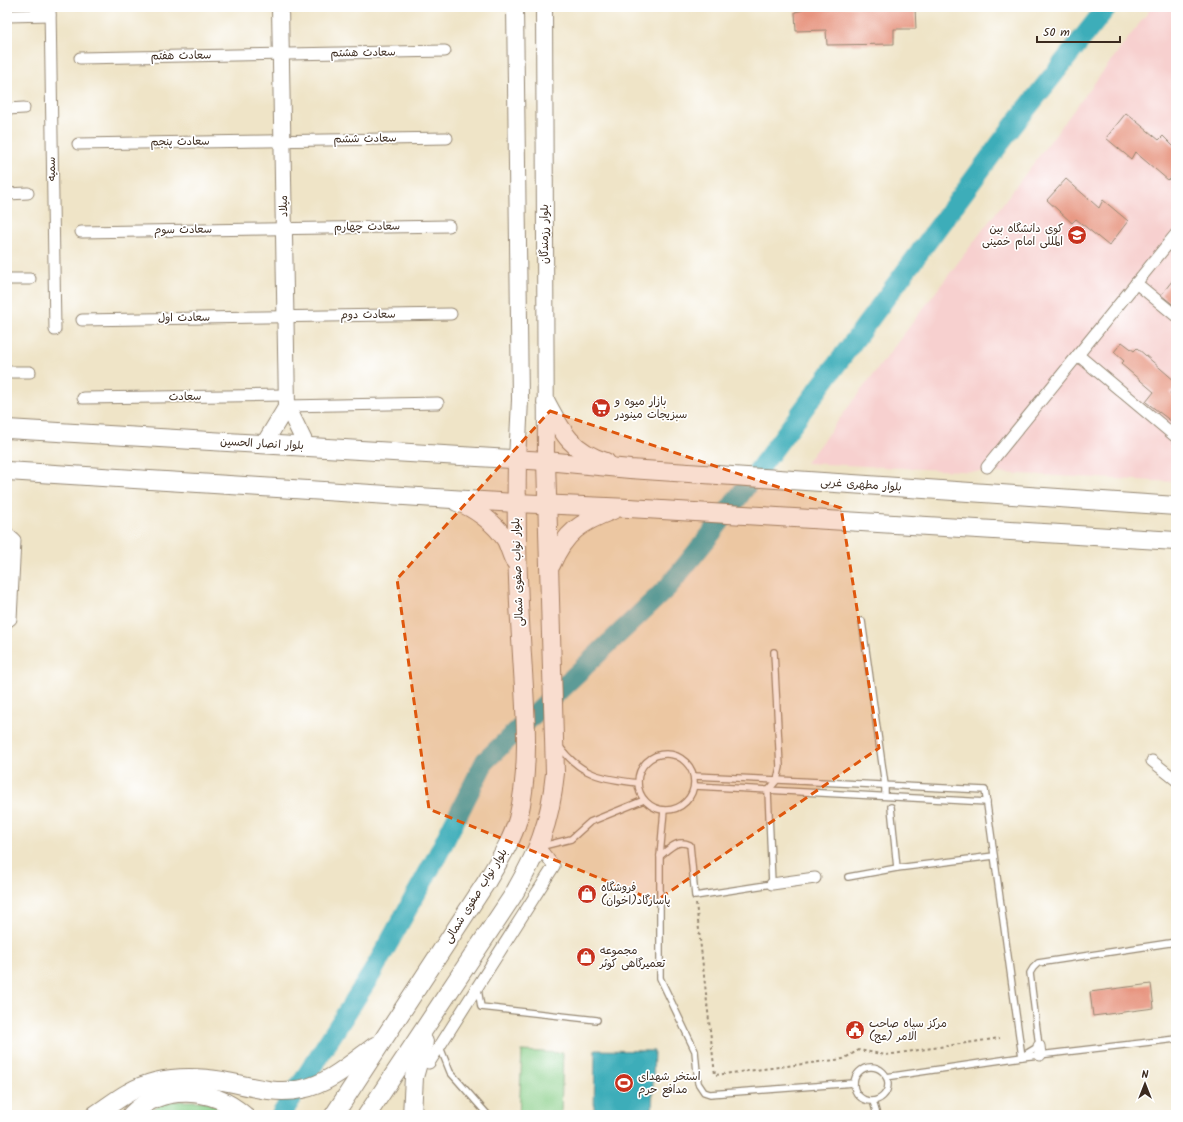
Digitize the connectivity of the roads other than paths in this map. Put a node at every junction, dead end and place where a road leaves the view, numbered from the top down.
1 (280, 7) edge
2 (515, 7) edge
3 (544, 7) edge
4 (50, 11) edge
5 (7, 16) edge
6 (445, 52) dead end
7 (281, 54) junction
8 (80, 58) dead end
9 (24, 108) dead end
10 (7, 109) edge
11 (447, 138) dead end
12 (282, 140) junction
13 (78, 144) dead end
14 (7, 194) edge
15 (28, 194) dead end
16 (449, 226) dead end
17 (284, 228) junction
18 (81, 232) dead end
19 (1175, 236) edge
20 (7, 279) edge
21 (30, 279) dead end
22 (1136, 283) junction
23 (451, 314) dead end
24 (1176, 316) edge
25 (285, 317) junction
26 (82, 320) dead end
27 (55, 330) dead end
28 (1078, 355) junction
29 (7, 372) edge
30 (30, 372) dead end
31 (83, 398) dead end
32 (287, 400) junction
33 (546, 402) junction
34 (438, 403) dead end
35 (7, 428) edge
36 (1176, 437) edge
37 (264, 444) junction
38 (307, 447) junction
39 (517, 460) junction
40 (546, 461) junction
41 (987, 467) dead end
42 (630, 469) junction
43 (7, 471) edge
44 (439, 498) junction
45 (516, 503) junction
46 (548, 504) junction
47 (1176, 506) edge
48 (621, 508) junction
49 (7, 533) edge
50 (1176, 541) edge
51 (517, 568) junction
52 (550, 569) junction
53 (862, 621) dead end
54 (7, 622) edge
55 (774, 652) dead end
56 (555, 741) junction
57 (1152, 761) dead end
58 (694, 776) junction
59 (777, 780) junction
60 (1176, 780) edge
61 (638, 783) junction
62 (885, 785) junction
63 (695, 786) junction
64 (768, 791) junction
65 (885, 796) junction
66 (644, 800) junction
67 (986, 802) junction
68 (891, 808) dead end
69 (664, 810) junction
70 (538, 847) junction
71 (660, 856) junction
72 (994, 856) junction
73 (898, 868) junction
74 (848, 877) dead end
75 (815, 878) dead end
76 (772, 884) junction
77 (1176, 942) edge
78 (477, 987) junction
79 (440, 1007) junction
80 (596, 1020) dead end
81 (1176, 1039) edge
82 (384, 1040) junction
83 (440, 1047) junction
84 (1039, 1051) junction
85 (1022, 1057) junction
86 (429, 1063) dead end
87 (886, 1077) junction
88 (854, 1084) junction
89 (873, 1101) junction
90 (238, 1110) edge
91 (95, 1115) edge
92 (131, 1115) edge
93 (334, 1115) edge
94 (368, 1115) edge
95 (412, 1115) edge
96 (488, 1115) edge
97 (877, 1115) edge

1 - 7 main road, میلاد
2 - 39 main road
3 - 33 main road, بلوار رزمندگان
4 - 5 street
4 - 27 street, سمیه
6 - 7 street, سعادت هشتم
7 - 8 street, سعادت هفتم
7 - 12 main road, میلاد
9 - 10 street
11 - 12 street, سعادت ششم
12 - 13 street, سعادت پنجم
12 - 17 main road, میلاد
14 - 15 street
16 - 17 street, سعادت چهارم
17 - 18 street, سعادت سوم
17 - 25 main road, میلاد
19 - 22 street
20 - 21 street
22 - 24 street
22 - 28 street
23 - 25 street, سعادت دوم
25 - 26 street, سعادت اول
25 - 32 main road, میلاد
28 - 36 street
28 - 41 street
29 - 30 street
31 - 32 street, سعادت
32 - 34 street, سعادت
32 - 37 main road
32 - 38 main road
33 - 40 main road, بلوار رزمندگان
33 - 42 main road
35 - 37 main road, بلوار انصار الحسین
37 - 38 main road, بلوار انصار الحسین
38 - 39 main road, بلوار انصار الحسین
39 - 40 main road, بلوار انصار الحسین
39 - 45 main road, بلوار نواب صفوی شمالی
40 - 42 main road, بلوار مطهری غربی
40 - 46 main road
42 - 47 main road, بلوار مطهری غربی
43 - 44 main road
44 - 45 main road
44 - 51 main road
45 - 46 main road
45 - 51 main road, بلوار نواب صفوی شمالی
46 - 48 main road
46 - 52 main road
48 - 50 main road
48 - 52 main road
49 - 54 street
51 - 82 main road, بلوار نواب صفوی شمالی
52 - 56 main road
53 - 62 lane
55 - 59 lane
56 - 61 lane
56 - 70 main road
57 - 60 street
58 - 59 lane
58 - 61 lane
58 - 63 lane
59 - 62 lane
59 - 64 lane
61 - 66 lane
62 - 65 lane
62 - 67 lane
63 - 64 lane
63 - 69 lane
64 - 65 lane
64 - 76 lane
65 - 67 lane
66 - 69 lane
66 - 70 lane
67 - 72 lane
68 - 73 lane
69 - 71 lane
70 - 78 street
70 - 79 main road
71 - 76 lane
71 - 88 lane
72 - 73 lane
72 - 85 lane
73 - 74 lane
75 - 76 street
77 - 84 lane
78 - 80 lane
78 - 83 street
79 - 94 main road
79 - 95 main road
81 - 84 lane
82 - 91 main road
82 - 93 main road, بلوار نواب صفوی شمالی
83 - 86 street
83 - 96 lane
84 - 85 lane
85 - 87 lane
87 - 88 lane
87 - 89 lane
88 - 89 lane
89 - 97 lane
90 - 92 main road

